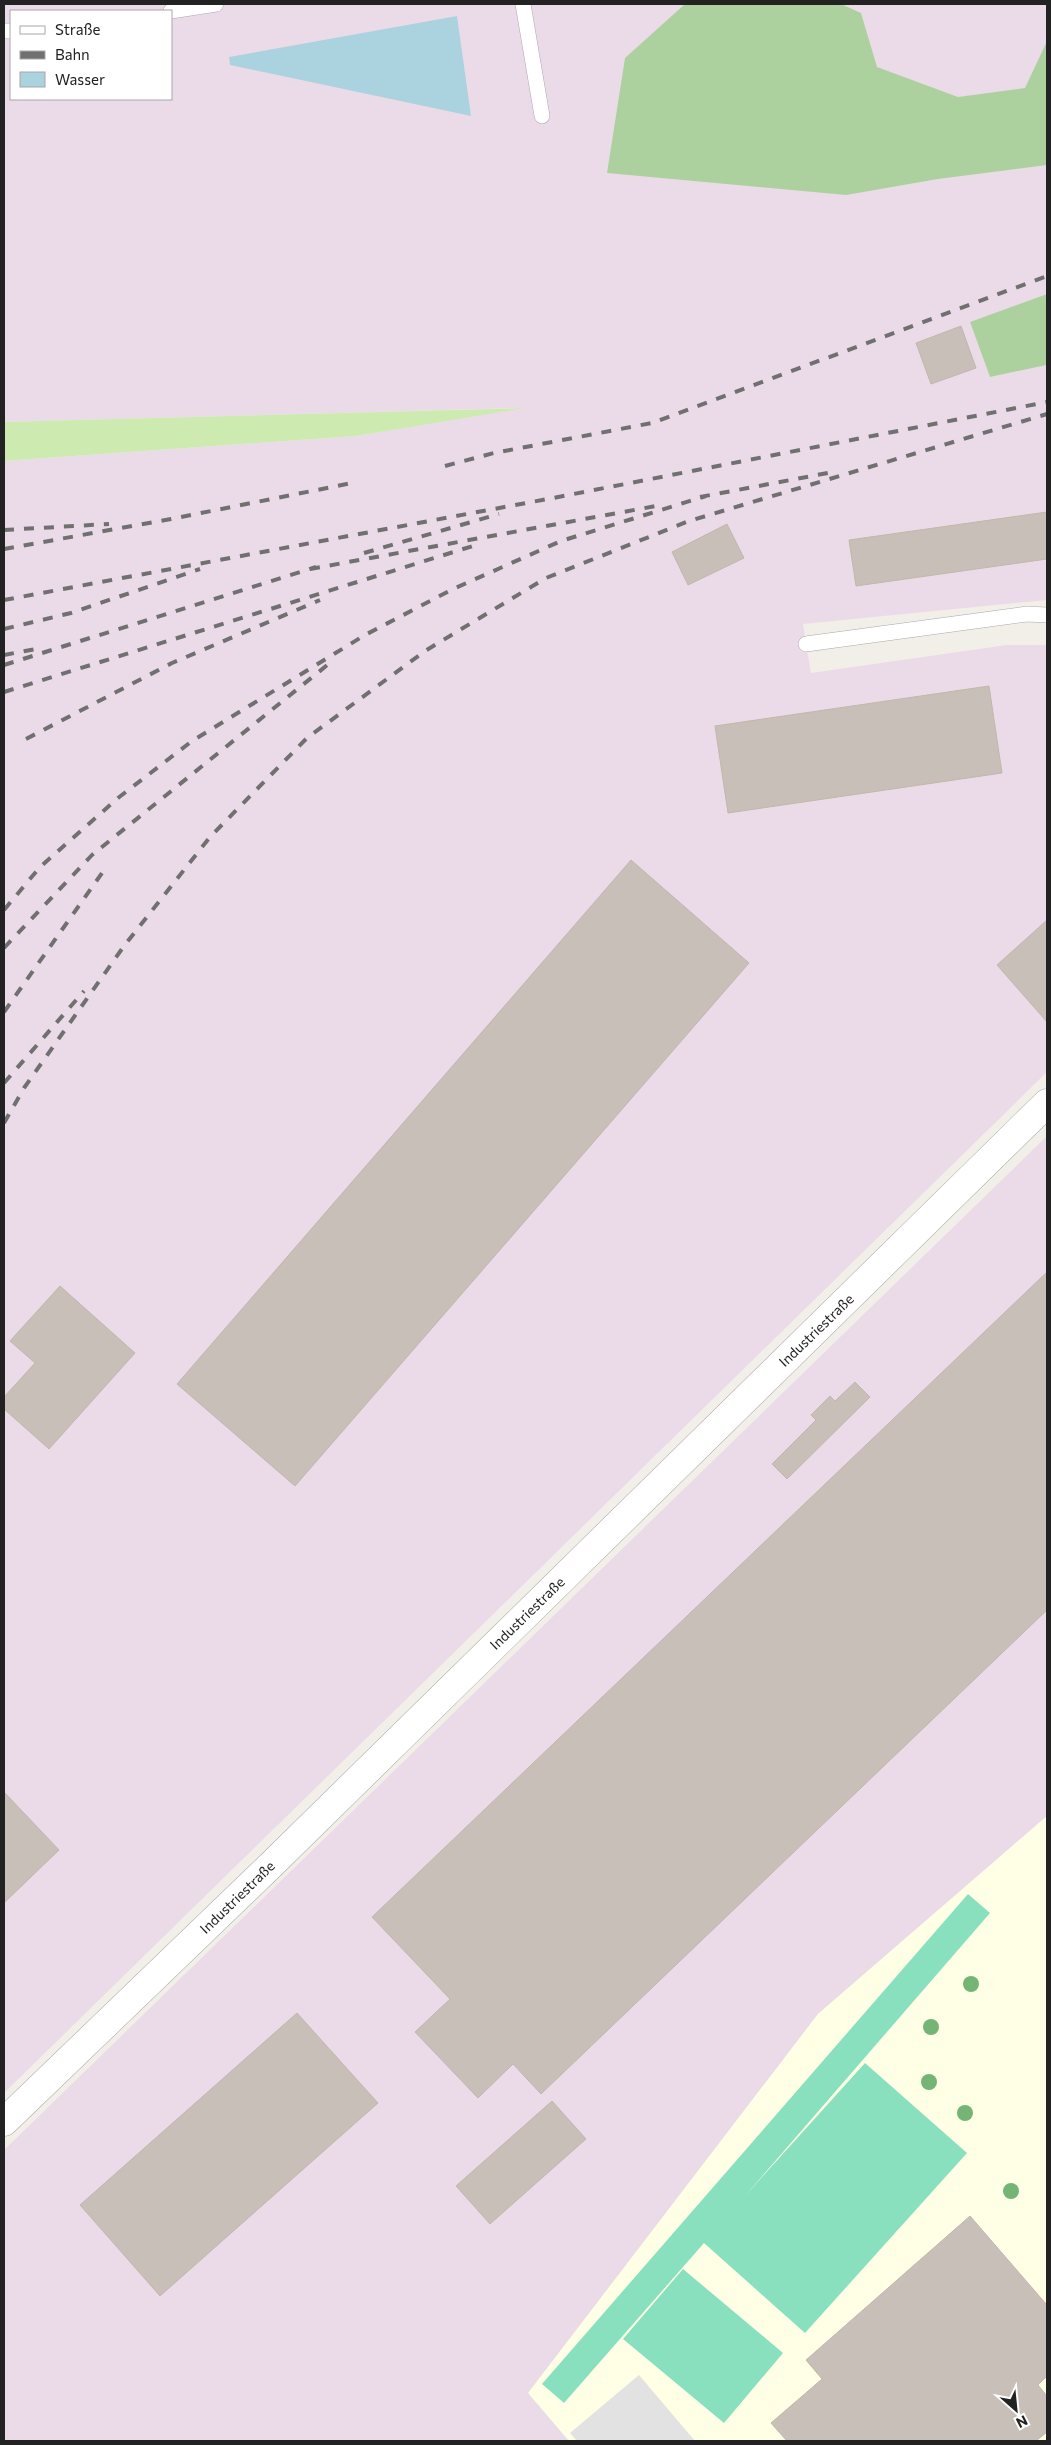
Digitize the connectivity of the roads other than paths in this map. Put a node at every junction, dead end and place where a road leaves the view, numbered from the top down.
1 (216, 4) edge
2 (523, 4) edge
3 (172, 11) edge
4 (542, 116) dead end
5 (1047, 615) edge
6 (806, 644) dead end
7 (1047, 1103) edge
8 (4, 2122) edge

1 - 3 lane
2 - 4 lane
5 - 6 lane
7 - 8 street, Industriestraße

